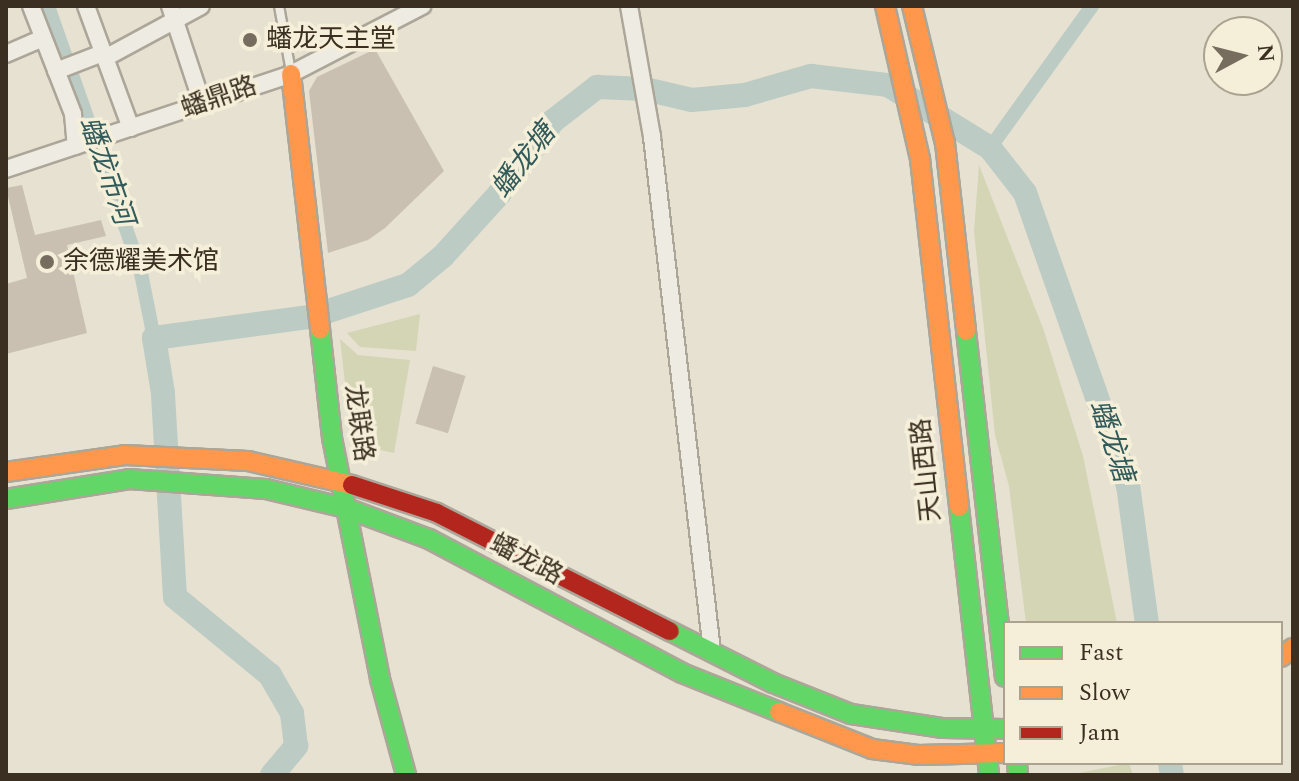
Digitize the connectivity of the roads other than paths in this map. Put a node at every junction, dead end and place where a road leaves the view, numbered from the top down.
1 (31, 6) edge
2 (86, 6) edge
3 (201, 6) edge
4 (279, 6) edge
5 (422, 6) edge
6 (629, 6) edge
7 (885, 6) edge
8 (912, 6) edge
9 (172, 12) edge
10 (43, 38) junction
11 (6, 54) edge
12 (104, 55) junction
13 (57, 71) junction
14 (291, 74) junction
15 (202, 103) junction
16 (131, 128) junction
17 (76, 146) junction
18 (6, 169) edge
19 (6, 472) edge
20 (340, 481) junction
21 (6, 499) edge
22 (346, 508) junction
23 (712, 651) junction
24 (1003, 659) edge
25 (1003, 729) edge
26 (983, 731) junction
27 (1003, 753) edge
28 (986, 754) junction
29 (406, 775) edge
30 (989, 775) edge

1 - 10 street
2 - 12 street
3 - 9 street
4 - 14 lane
5 - 14 street, 蟠鼎路
6 - 23 street
7 - 26 main road, 天山西路
8 - 24 main road, 天山西路
9 - 12 street
9 - 15 street
10 - 11 street
10 - 13 street
12 - 13 street
12 - 16 street
13 - 17 street
14 - 15 street, 蟠鼎路
14 - 20 main road, 龙联路
15 - 16 street, 蟠鼎路
16 - 17 street, 蟠鼎路
17 - 18 street, 蟠鼎路
19 - 20 main road, 蟠龙路
20 - 22 main road, 龙联路
20 - 23 main road, 蟠龙路
21 - 22 main road, 蟠龙路
22 - 28 main road, 蟠龙路
22 - 29 main road, 龙联路
23 - 26 main road, 蟠龙路
25 - 26 main road, 蟠龙路
26 - 28 main road, 天山西路
27 - 28 main road, 蟠龙路
28 - 30 main road, 天山西路

